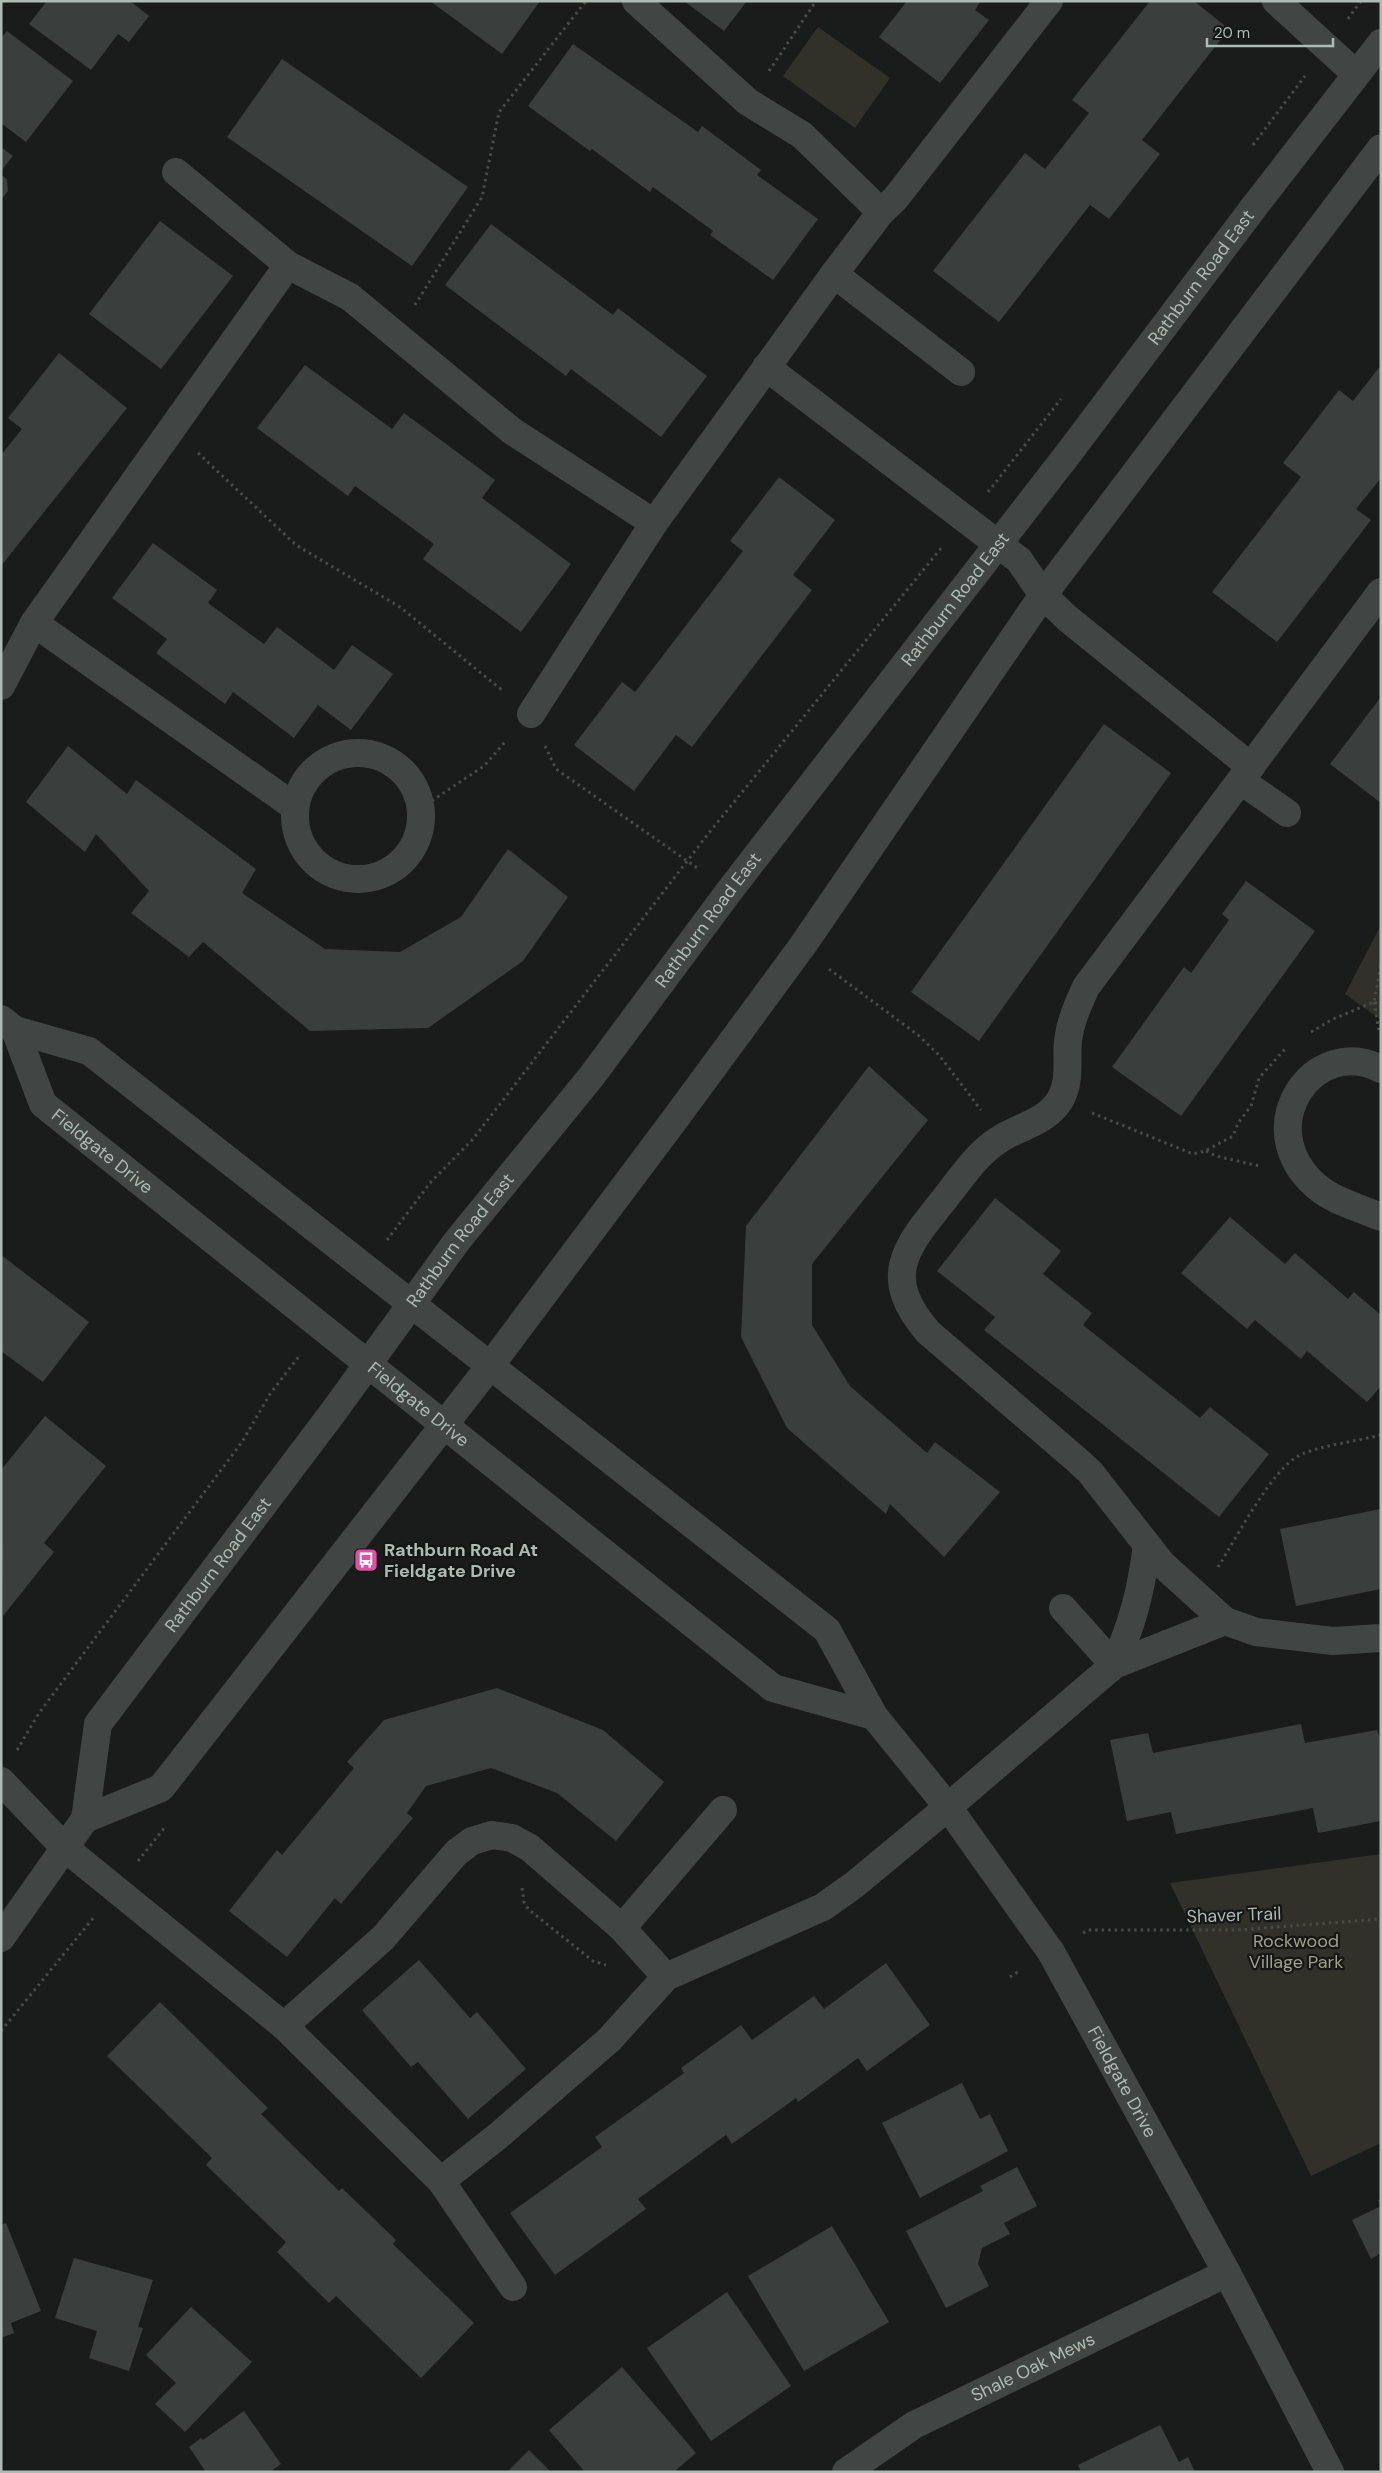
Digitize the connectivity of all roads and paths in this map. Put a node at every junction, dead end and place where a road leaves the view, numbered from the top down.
1 (586, 1) edge
2 (636, 1) edge
3 (816, 1) edge
4 (1050, 1) edge
5 (1276, 1) edge
6 (1361, 1) edge
7 (1381, 43) edge
8 (1326, 48) junction
9 (1356, 74) junction
10 (748, 102) junction
11 (1252, 146) dead end
12 (1381, 148) edge
13 (176, 172) dead end
14 (881, 212) junction
15 (288, 265) junction
16 (834, 274) junction
17 (396, 335) junction
18 (766, 367) junction
19 (961, 372) dead end
20 (1063, 396) dead end
21 (172, 428) junction
22 (965, 520) junction
23 (654, 523) junction
24 (998, 544) junction
25 (1381, 592) edge
26 (1042, 595) junction
27 (34, 623) junction
28 (1, 686) edge
29 (531, 714) junction
30 (1246, 774) junction
31 (295, 807) junction
32 (421, 808) junction
33 (1287, 813) dead end
34 (688, 861) junction
35 (730, 890) junction
36 (803, 945) junction
37 (1381, 965) edge
38 (1374, 1002) junction
39 (1381, 1006) edge
40 (8, 1024) edge
41 (1308, 1034) dead end
42 (1381, 1038) edge
43 (1292, 1044) dead end
44 (1381, 1069) edge
45 (1060, 1099) junction
46 (998, 1140) junction
47 (1205, 1151) junction
48 (1294, 1158) junction
49 (408, 1212) dead end
50 (1381, 1217) edge
51 (412, 1305) junction
52 (303, 1350) dead end
53 (368, 1364) junction
54 (490, 1366) junction
55 (444, 1425) junction
56 (1381, 1435) edge
57 (1147, 1545) junction
58 (1196, 1594) junction
59 (1063, 1608) dead end
60 (1225, 1621) junction
61 (1381, 1638) edge
62 (1114, 1665) junction
63 (874, 1716) junction
64 (16, 1752) dead end
65 (1, 1781) edge
66 (948, 1807) junction
67 (723, 1810) dead end
68 (85, 1819) junction
69 (65, 1848) junction
70 (1381, 1919) edge
71 (622, 1928) junction
72 (1088, 1930) dead end
73 (1, 1938) edge
74 (666, 1977) junction
75 (284, 2026) junction
76 (440, 2181) junction
77 (1227, 2273) junction
78 (513, 2287) dead end
79 (846, 2472) edge
80 (1330, 2472) edge

1 - 17 path
2 - 10 street
3 - 10 path
4 - 14 street
5 - 8 street
6 - 8 path
7 - 9 street, Rathburn Road East
8 - 9 street
8 - 11 path
9 - 24 street, Rathburn Road East
10 - 14 street
12 - 26 street
13 - 15 street
14 - 16 street
15 - 17 street
15 - 21 street
16 - 18 street
16 - 19 street
17 - 23 street
18 - 22 street
18 - 23 street
20 - 22 path
21 - 27 street
21 - 29 path
22 - 24 street
22 - 34 path
23 - 29 street
24 - 26 street
24 - 35 street, Rathburn Road East
25 - 30 street
26 - 30 street
26 - 36 street
27 - 28 street
27 - 31 street
29 - 32 path
29 - 34 path
30 - 33 street
30 - 45 street
31 - 32 street
31 - 32 street
34 - 35 path
34 - 49 path
35 - 51 street, Rathburn Road East
36 - 46 path
36 - 54 street
37 - 38 path
38 - 39 path
38 - 41 path
38 - 42 path
40 - 51 street, Fieldgate Drive
40 - 53 street, Fieldgate Drive
43 - 47 path
44 - 48 street
45 - 46 street
45 - 47 path
46 - 57 street
47 - 48 path
48 - 50 street
51 - 53 street, Rathburn Road East
51 - 54 street, Fieldgate Drive
52 - 64 path
53 - 55 street, Fieldgate Drive
53 - 68 street, Rathburn Road East
54 - 55 street
54 - 63 street, Fieldgate Drive
55 - 63 street, Fieldgate Drive
55 - 68 street
56 - 58 path
57 - 58 street
57 - 62 street
58 - 60 street
59 - 62 street
60 - 61 street
60 - 62 street
62 - 66 street
63 - 66 street, Fieldgate Drive
65 - 69 street
66 - 74 street
66 - 77 street, Fieldgate Drive
67 - 71 street
68 - 69 street, Rathburn Road East
69 - 73 street, Rathburn Road East
69 - 75 street
70 - 72 path, Shaver Trail
71 - 74 street
71 - 75 street
74 - 76 street
75 - 76 street
76 - 78 street
77 - 79 street, Shale Oak Mews
77 - 80 street, Fieldgate Drive

